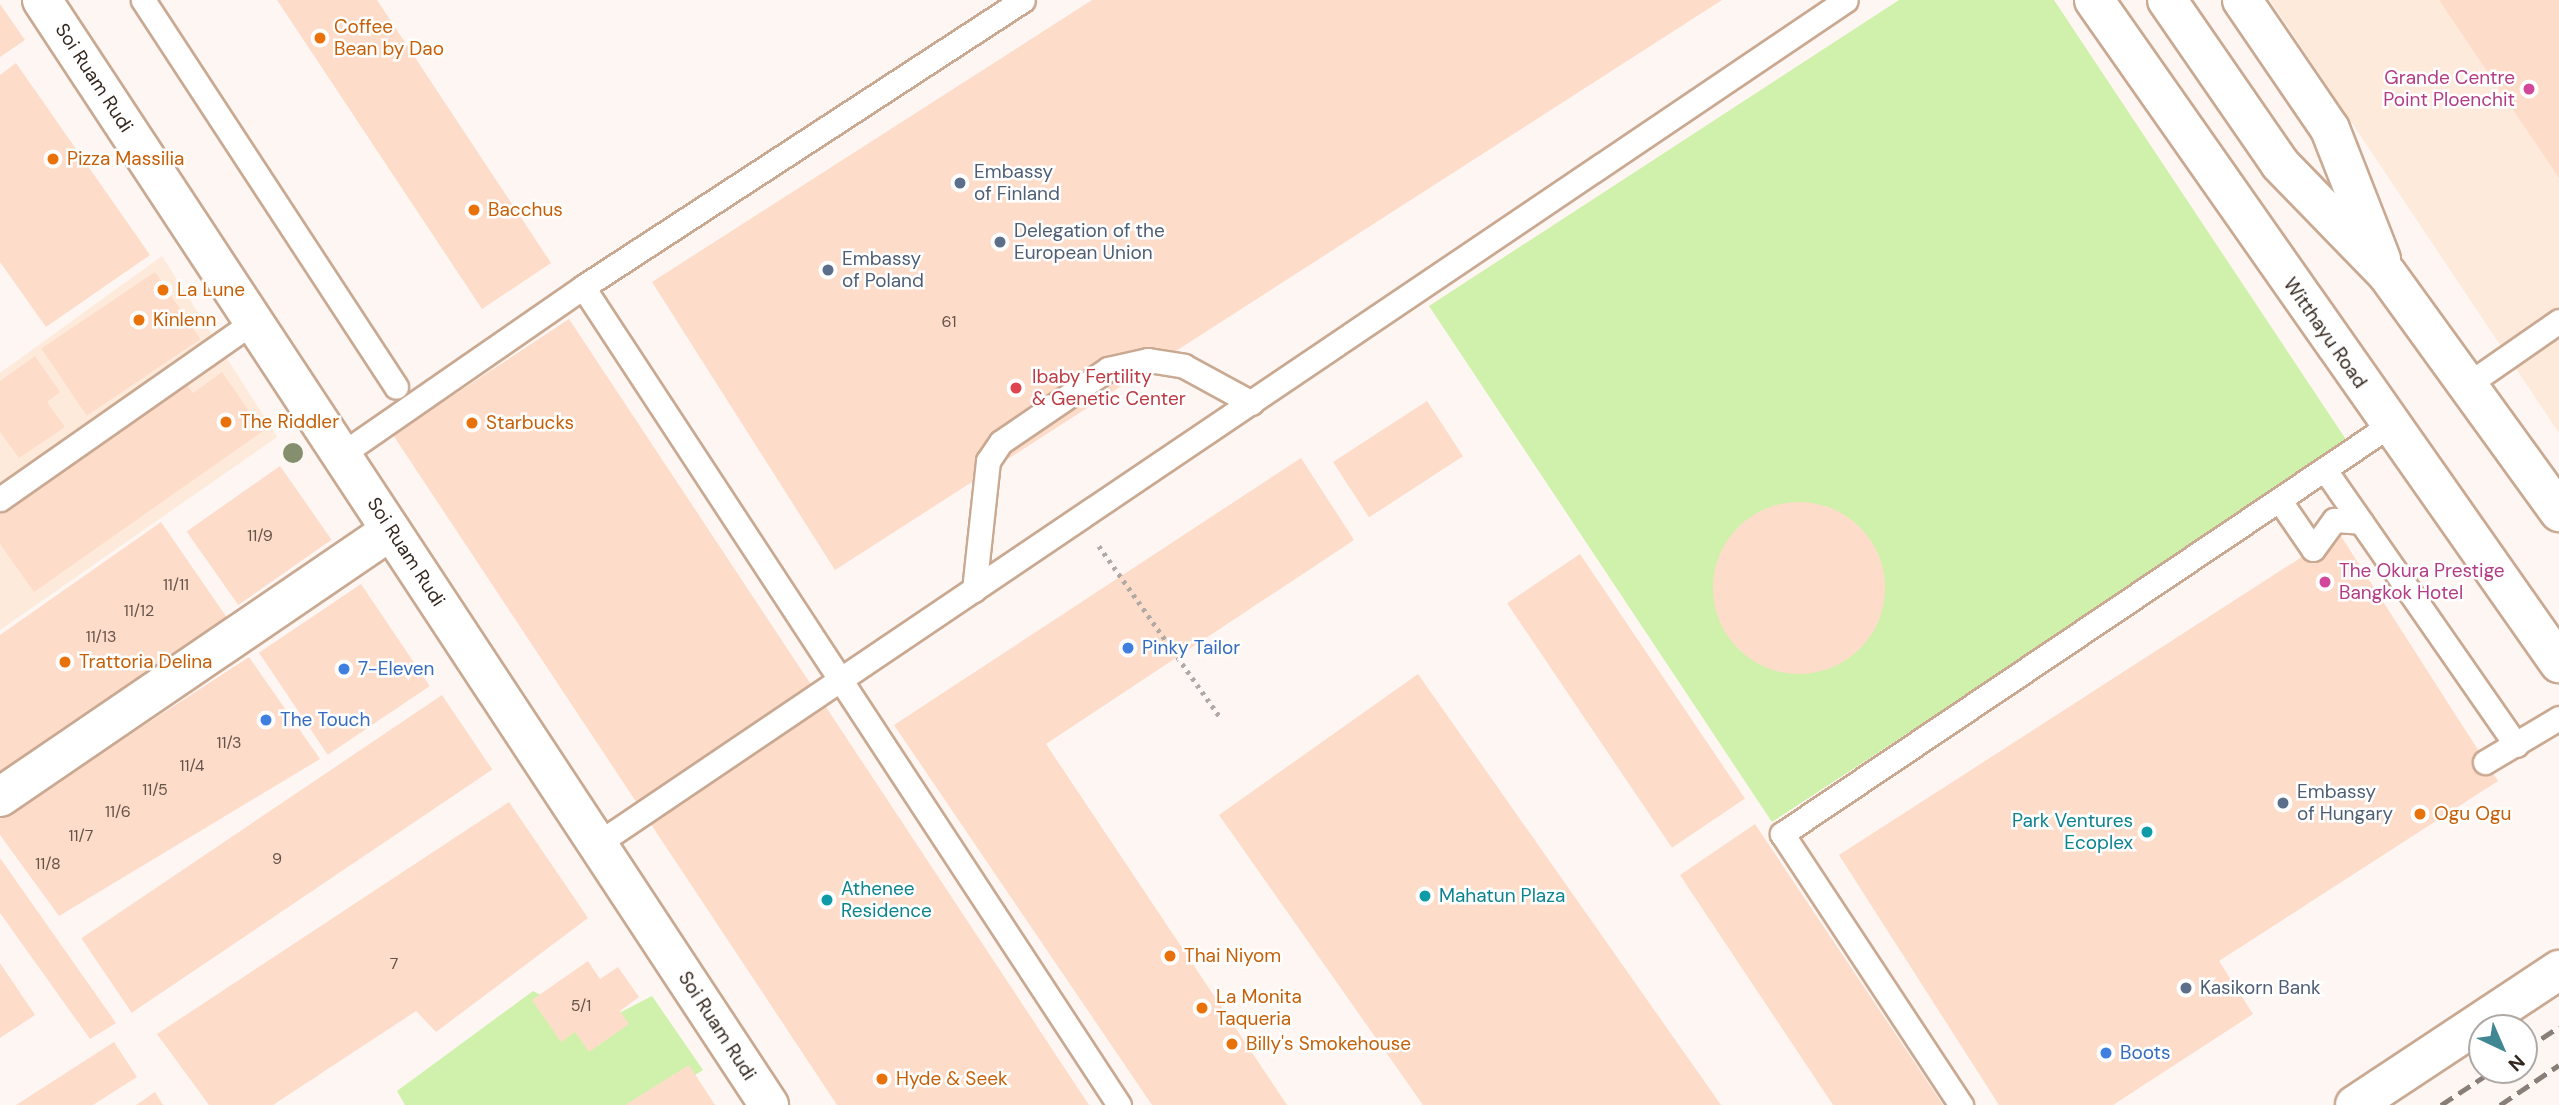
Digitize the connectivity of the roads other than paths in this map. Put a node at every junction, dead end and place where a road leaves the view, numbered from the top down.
1 (42, 0) edge
2 (143, 0) edge
3 (1023, 0) edge
4 (1846, 0) edge
5 (2094, 0) edge
6 (2167, 0) edge
7 (2242, 0) edge
8 (2386, 274) junction
9 (583, 287) junction
10 (254, 321) junction
11 (2559, 321) edge
12 (2467, 385) junction
13 (396, 386) dead end
14 (1252, 403) junction
15 (2390, 425) junction
16 (342, 454) junction
17 (2325, 470) junction
18 (0, 499) edge
19 (2280, 501) junction
20 (2559, 512) edge
21 (2361, 522) junction
22 (391, 530) junction
23 (974, 590) junction
24 (2559, 663) edge
25 (840, 681) junction
26 (2559, 718) edge
27 (2515, 745) junction
28 (2485, 762) dead end
29 (0, 797) edge
30 (597, 844) junction
31 (2559, 970) edge
32 (768, 1105) edge
33 (1119, 1105) edge
34 (1961, 1105) edge
35 (2355, 1105) edge

1 - 10 main road, Soi Ruam Rudi
2 - 13 lane
3 - 9 lane
4 - 14 lane
5 - 15 main road, Witthayu Road
6 - 8 main road
7 - 8 main road
8 - 12 main road
9 - 16 lane
9 - 25 lane
10 - 16 main road, Soi Ruam Rudi
10 - 18 lane
11 - 12 lane
12 - 20 main road
14 - 23 lane
14 - 23 lane
15 - 17 lane
15 - 24 main road, Witthayu Road
16 - 22 main road, Soi Ruam Rudi
17 - 19 lane
17 - 21 lane
19 - 21 lane
19 - 34 lane
21 - 27 lane
22 - 29 main road
22 - 30 main road, Soi Ruam Rudi
23 - 25 lane
25 - 30 lane
25 - 33 lane
26 - 27 lane
27 - 28 lane
30 - 32 main road, Soi Ruam Rudi
31 - 35 main road

